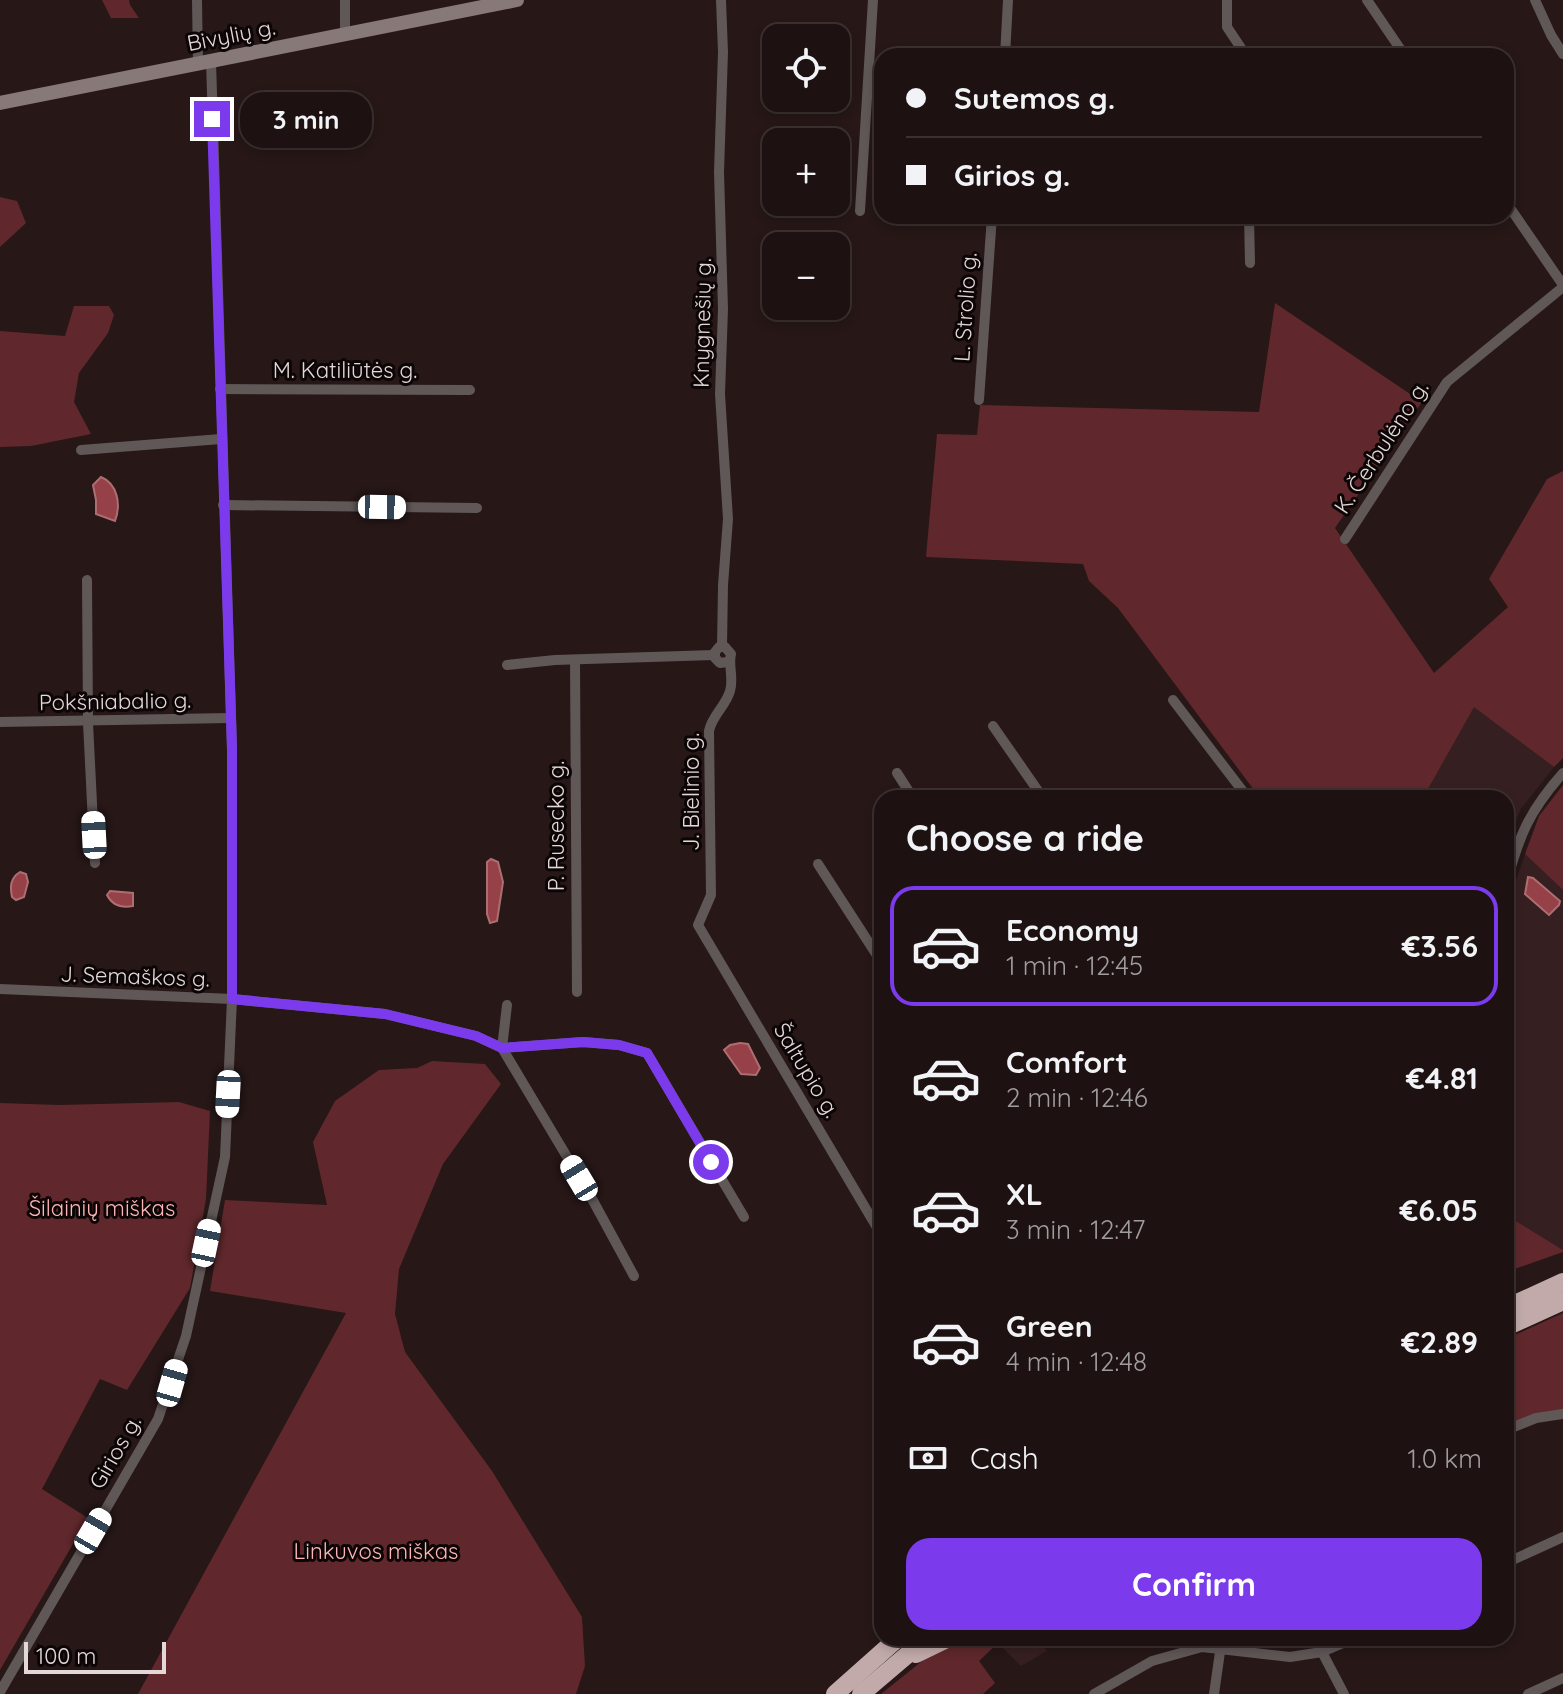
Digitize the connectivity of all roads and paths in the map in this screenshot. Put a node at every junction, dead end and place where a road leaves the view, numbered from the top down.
1 (197, 0) edge
2 (345, 0) edge
3 (517, 0) edge
4 (721, 0) edge
5 (873, 0) edge
6 (1008, 0) edge
7 (1227, 0) edge
8 (1367, 0) edge
9 (1535, 0) edge
10 (345, 34) junction
11 (1005, 48) edge
12 (1241, 48) edge
13 (1400, 48) edge
14 (1563, 54) edge
15 (205, 62) junction
16 (0, 103) edge
17 (860, 211) dead end
18 (1514, 214) edge
19 (991, 224) edge
20 (1249, 224) edge
21 (1250, 263) dead end
22 (1563, 286) edge
23 (220, 389) junction
24 (470, 390) dead end
25 (979, 400) dead end
26 (221, 439) junction
27 (81, 450) dead end
28 (223, 505) junction
29 (477, 508) dead end
30 (1345, 539) dead end
31 (87, 580) dead end
32 (718, 651) junction
33 (575, 660) junction
34 (727, 662) joint
35 (507, 665) dead end
36 (1173, 700) dead end
37 (230, 718) junction
38 (0, 722) edge
39 (88, 723) junction
40 (993, 726) dead end
41 (897, 773) dead end
42 (1563, 773) edge
43 (908, 790) edge
44 (1037, 790) edge
45 (1242, 790) edge
46 (1514, 860) edge
47 (95, 863) dead end
48 (818, 864) dead end
49 (698, 925) joint
50 (874, 951) edge
51 (0, 989) edge
52 (577, 992) dead end
53 (232, 999) junction
54 (507, 1005) dead end
55 (502, 1048) junction
56 (744, 1217) dead end
57 (874, 1222) edge
58 (634, 1276) dead end
59 (1563, 1282) edge
60 (1563, 1301) edge
61 (1514, 1304) edge
62 (1514, 1323) edge
63 (1563, 1414) edge
64 (1514, 1427) edge
65 (1563, 1537) edge
66 (1514, 1559) edge
67 (889, 1646) edge
68 (917, 1646) edge
69 (932, 1646) edge
70 (1222, 1646) edge
71 (1336, 1646) edge
72 (1222, 1650) junction
73 (1322, 1652) junction
74 (895, 1664) junction
75 (1563, 1678) edge
76 (0, 1692) edge
77 (835, 1694) edge
78 (861, 1694) edge
79 (1094, 1694) edge
80 (1214, 1694) edge
81 (1344, 1694) edge
82 (1528, 1694) edge

1 - 15 street, Girios g.
2 - 10 street
3 - 10 street, Bivylių g.
4 - 32 street, Knygnešių g.
5 - 17 street
6 - 11 street
7 - 12 street
8 - 13 street
9 - 14 street
10 - 15 street, Bivylių g.
15 - 16 street, Bivylių g.
15 - 23 street, Girios g.
18 - 22 street
19 - 25 street, L. Strolio g.
20 - 21 street
22 - 30 street, K. Čerbulėno g.
23 - 24 street, M. Katiliūtės g.
23 - 26 street, Girios g.
26 - 27 street
26 - 28 street, Girios g.
28 - 29 street
28 - 37 street, Girios g.
31 - 39 street
32 - 33 street
32 - 34 street, Knygnešių g.
33 - 35 street
33 - 52 street, P. Rusecko g.
34 - 49 street, J. Bielinio g.
36 - 45 street
37 - 39 street, Pokšniabalio g.
37 - 53 street, Girios g.
38 - 39 street, Pokšniabalio g.
39 - 47 street
40 - 44 street
41 - 43 street
42 - 46 street
48 - 50 street
49 - 57 street, Šaltupio g.
51 - 53 street, J. Semaškos g.
53 - 55 street, J. Semaškos g.
53 - 76 street, Girios g.
54 - 55 street
55 - 56 street
55 - 58 street
59 - 61 highway
60 - 62 highway
63 - 64 street
65 - 66 street
67 - 77 highway
68 - 74 highway
69 - 74 highway
70 - 72 street
71 - 73 street
72 - 73 street
72 - 79 street
72 - 80 street
73 - 81 street
74 - 78 highway
75 - 82 street

